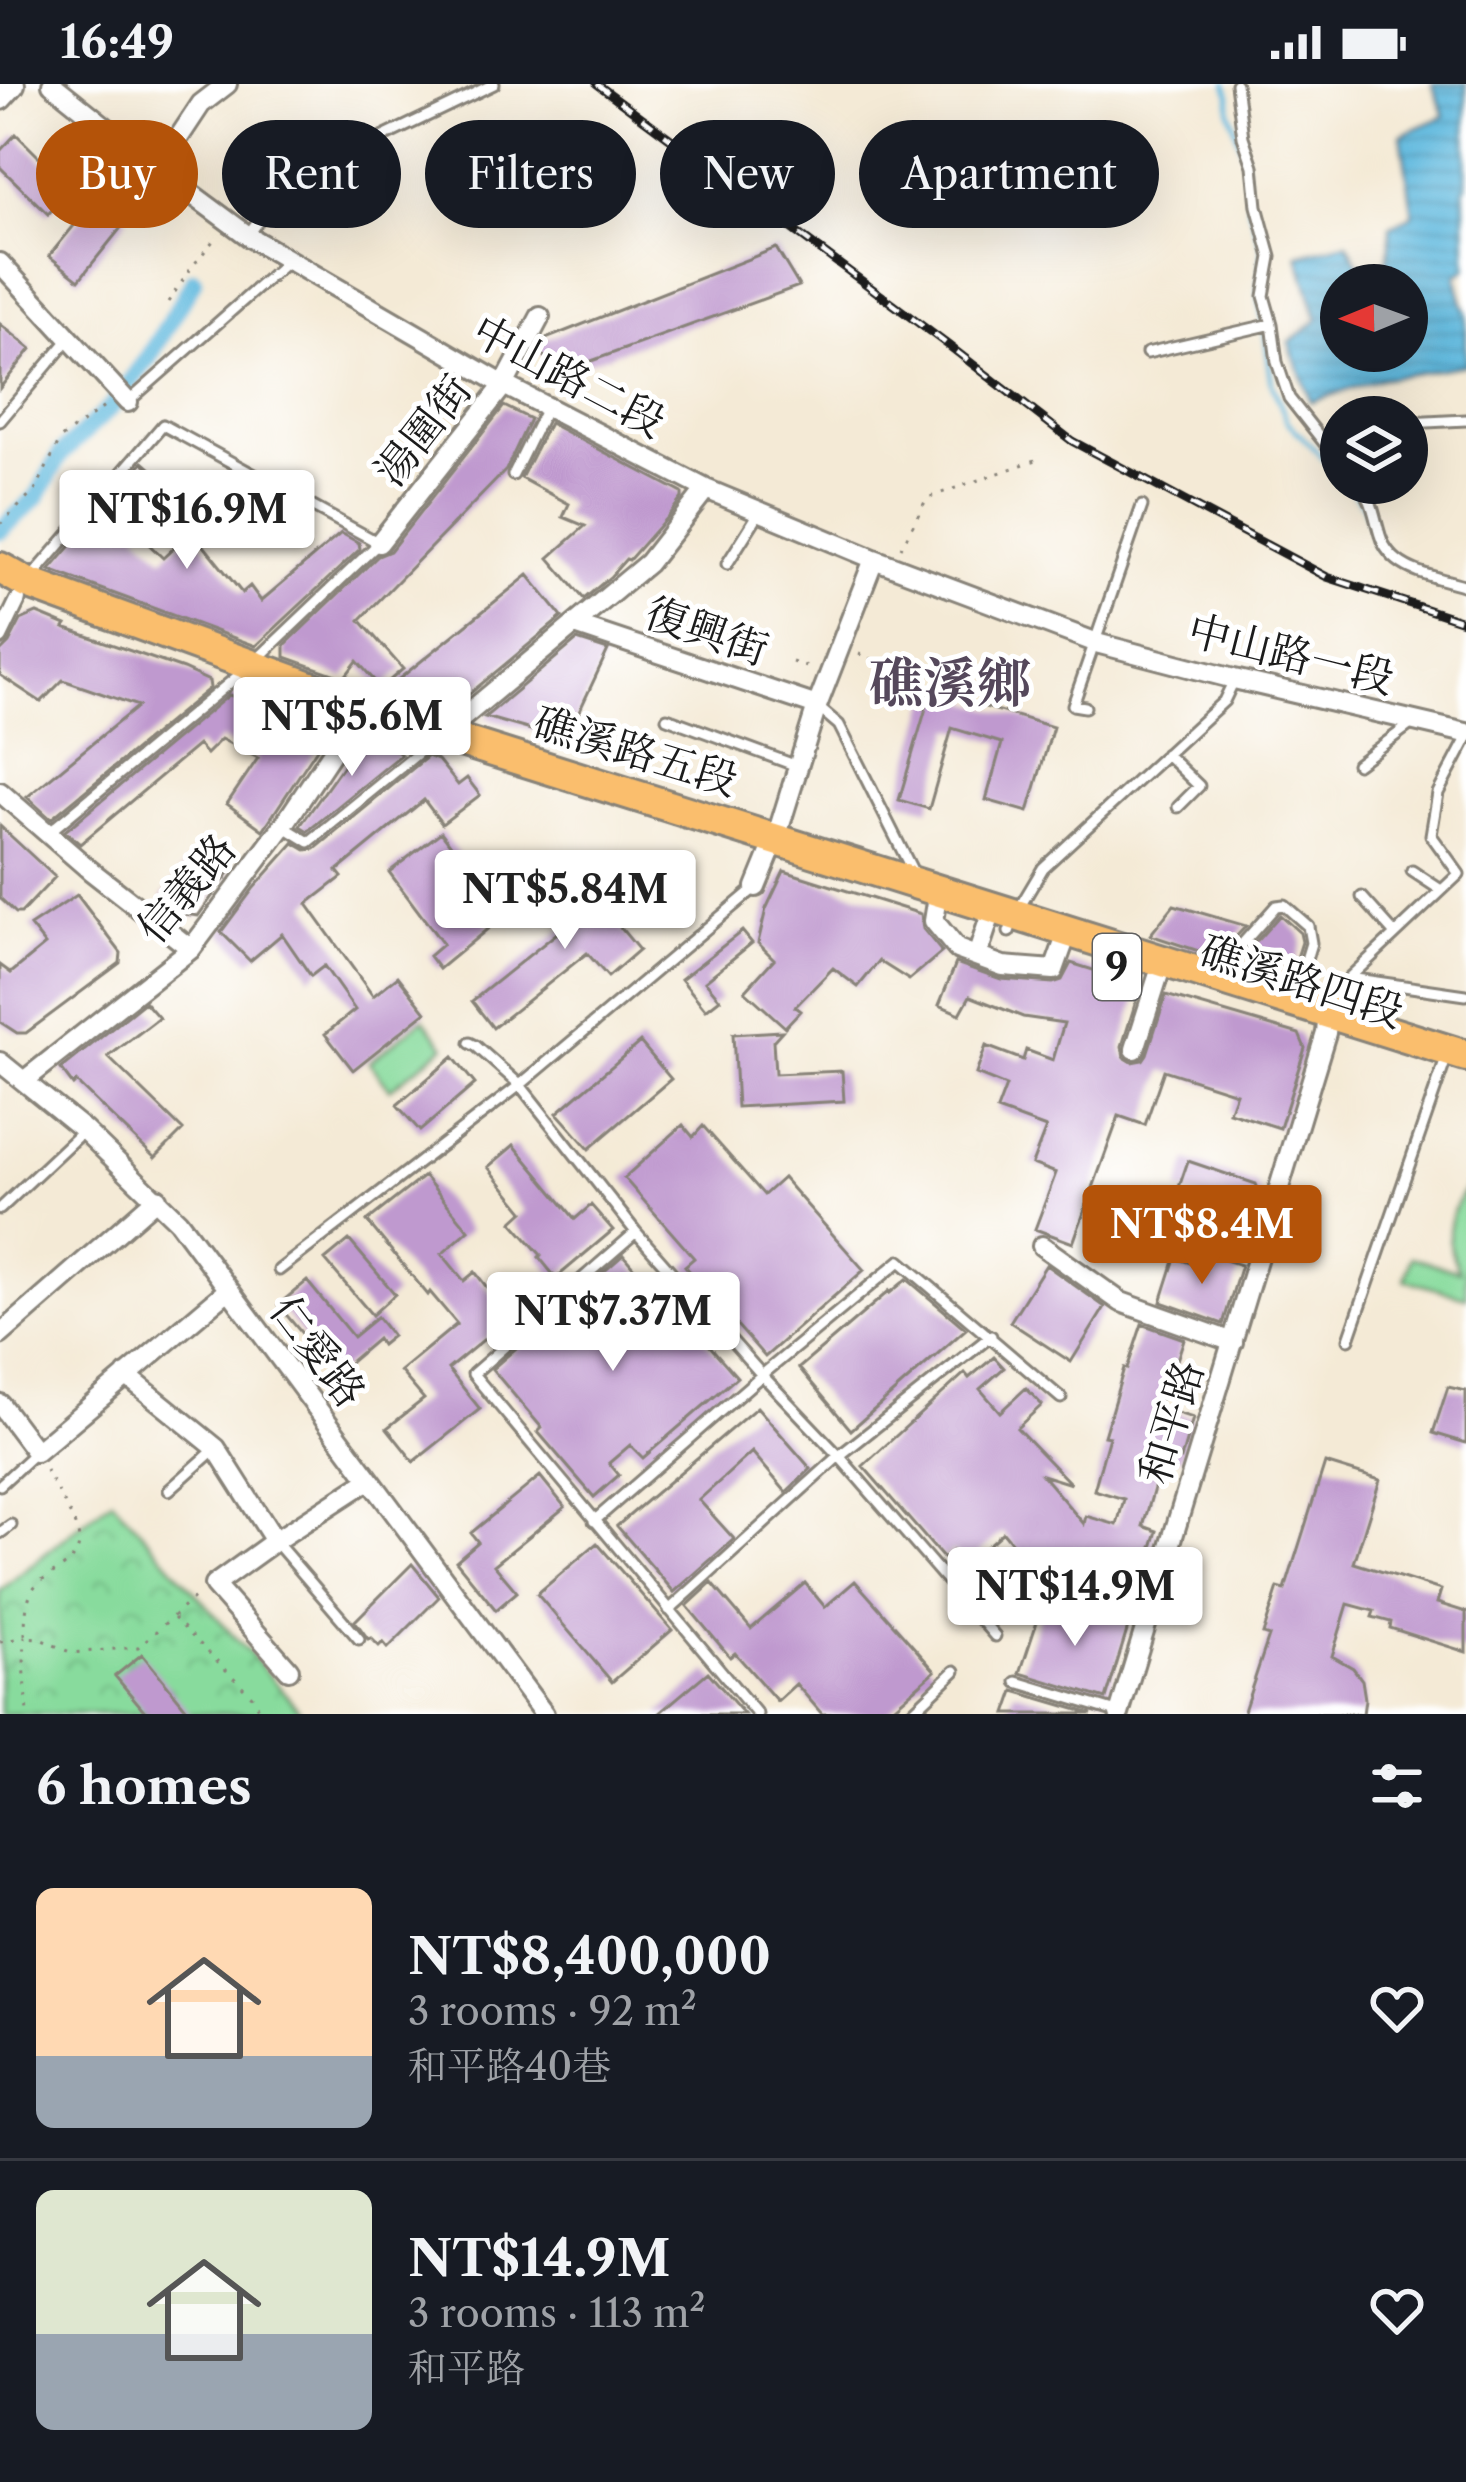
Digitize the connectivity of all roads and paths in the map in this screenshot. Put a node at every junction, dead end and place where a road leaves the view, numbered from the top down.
1 (12, 84) edge
2 (52, 84) edge
3 (227, 84) edge
4 (494, 84) edge
5 (1236, 84) edge
6 (201, 94) edge
7 (0, 97) edge
8 (97, 120) edge
9 (226, 228) edge
10 (240, 228) edge
11 (248, 234) junction
12 (290, 260) junction
13 (0, 263) edge
14 (169, 302) dead end
15 (540, 317) dead end
16 (1272, 324) junction
17 (69, 339) junction
18 (1147, 353) dead end
19 (504, 385) junction
20 (122, 396) junction
21 (547, 406) junction
22 (1466, 420) edge
23 (0, 421) edge
24 (1428, 422) edge
25 (1320, 438) edge
26 (1036, 460) dead end
27 (513, 476) dead end
28 (706, 489) junction
29 (1372, 504) edge
30 (1142, 506) dead end
31 (760, 511) junction
32 (0, 524) edge
33 (380, 543) junction
34 (883, 562) junction
35 (727, 564) dead end
36 (11, 585) edge
37 (1466, 586) edge
38 (575, 625) junction
39 (0, 637) edge
40 (1097, 642) junction
41 (840, 646) junction
42 (792, 662) dead end
43 (896, 669) dead end
44 (243, 672) junction
45 (830, 674) junction
46 (1234, 679) junction
47 (817, 706) junction
48 (1085, 707) dead end
49 (359, 713) junction
50 (668, 718) dead end
51 (1414, 721) junction
52 (1466, 737) edge
53 (435, 740) junction
54 (1166, 754) junction
55 (1357, 764) dead end
56 (798, 766) junction
57 (0, 792) edge
58 (1178, 807) dead end
59 (283, 826) junction
60 (48, 833) junction
61 (772, 846) junction
62 (1412, 871) dead end
63 (1462, 878) edge
64 (756, 887) joint
65 (1441, 890) junction
66 (926, 896) junction
67 (1362, 896) dead end
68 (1001, 920) junction
69 (1395, 934) junction
70 (1065, 940) junction
71 (190, 949) junction
72 (976, 956) junction
73 (1160, 970) junction
74 (1214, 976) junction
75 (1349, 978) junction
76 (1466, 995) edge
77 (1294, 1001) junction
78 (1328, 1023) junction
79 (470, 1043) dead end
80 (1135, 1049) dead end
81 (0, 1062) edge
82 (1456, 1064) edge
83 (25, 1080) junction
84 (520, 1085) junction
85 (84, 1130) junction
86 (157, 1198) junction
87 (0, 1209) edge
88 (636, 1232) junction
89 (1042, 1246) dead end
90 (279, 1270) dead end
91 (227, 1290) junction
92 (0, 1335) edge
93 (991, 1336) junction
94 (1349, 1339) dead end
95 (1233, 1342) junction
96 (762, 1375) junction
97 (126, 1376) junction
98 (1061, 1398) dead end
99 (0, 1404) edge
100 (216, 1448) junction
101 (36, 1452) junction
102 (839, 1456) junction
103 (369, 1480) junction
104 (0, 1485) edge
105 (169, 1490) dead end
106 (594, 1521) junction
107 (10, 1525) dead end
108 (0, 1533) edge
109 (275, 1541) junction
110 (214, 1585) junction
111 (1078, 1599) dead end
112 (669, 1610) junction
113 (173, 1617) junction
114 (1148, 1620) junction
115 (25, 1636) junction
116 (995, 1636) dead end
117 (359, 1639) dead end
118 (0, 1642) edge
119 (289, 1670) dead end
120 (955, 1671) dead end
121 (1017, 1682) dead end
122 (1120, 1713) edge
123 (28, 1714) edge
124 (261, 1714) edge
125 (544, 1714) edge
126 (757, 1714) edge
127 (910, 1714) edge

1 - 7 street
2 - 8 street, 中山路二段
3 - 6 street
4 - 11 lane
5 - 16 lane
9 - 14 path
10 - 11 street, 中山路二段
11 - 12 street, 中山路二段
12 - 19 street, 中山路二段
12 - 20 lane
13 - 17 street
15 - 19 street, 湯圍街
16 - 18 lane
16 - 25 lane
17 - 20 street
17 - 23 lane
19 - 21 street, 中山路二段
19 - 33 street, 湯圍街
20 - 32 path
21 - 27 lane
21 - 28 street, 中山路二段
22 - 24 lane
26 - 34 path
28 - 31 street, 中山路二段
28 - 38 street, 復興街
29 - 37 lane
30 - 40 lane
31 - 34 street, 中山路二段
31 - 35 lane
33 - 36 lane, 湯圍街
33 - 44 lane
34 - 40 street, 中山路二段
34 - 41 street
36 - 39 street
36 - 44 main road, 礁溪路五段 / 9
38 - 47 street, 復興街
38 - 53 street, 復興街
40 - 46 street, 中山路一段
40 - 48 lane
41 - 43 path
41 - 45 street
42 - 45 path
44 - 49 main road, 礁溪路五段 / 9
44 - 60 lane
45 - 47 street
46 - 51 street, 中山路一段
46 - 54 lane
47 - 56 street
47 - 66 lane
49 - 53 main road, 礁溪路五段 / 9
49 - 59 street, 信義路
50 - 56 lane
51 - 52 street, 中山路一段
51 - 55 lane
52 - 63 lane
53 - 59 lane
53 - 61 main road, 礁溪路五段 / 9
54 - 58 lane
54 - 68 lane
56 - 61 street
57 - 60 street
59 - 71 street, 信義路
60 - 71 street
61 - 64 street
61 - 66 main road, 礁溪路四段 / 9
62 - 65 lane
63 - 65 lane
64 - 84 lane
65 - 69 lane
66 - 68 main road, 礁溪路四段 / 9
66 - 72 street
67 - 69 lane
68 - 70 main road, 礁溪路四段 / 9
68 - 72 street
69 - 75 lane
70 - 72 street
70 - 73 main road, 礁溪路四段 / 9
71 - 83 street, 信義路
73 - 74 main road, 礁溪路四段 / 9
73 - 78 main road, 礁溪路四段 / 9
73 - 80 street
74 - 77 main road, 礁溪路四段 / 9
74 - 77 lane
75 - 76 lane
75 - 78 lane
77 - 78 main road, 礁溪路四段 / 9
78 - 82 main road, 礁溪路四段 / 9
78 - 95 street, 和平路
79 - 84 lane
81 - 83 street, 仁愛路
82 - 94 lane
83 - 85 street, 仁愛路
84 - 88 lane
84 - 90 lane
85 - 86 street, 仁愛路
85 - 87 lane
86 - 91 street, 仁愛路
86 - 92 street
88 - 96 lane
88 - 106 lane
89 - 95 street
91 - 97 street
91 - 103 street, 仁愛路
93 - 96 lane
93 - 98 lane
93 - 102 lane
95 - 114 street, 和平路
96 - 102 lane
96 - 106 lane
97 - 100 street
97 - 101 street
99 - 101 street
100 - 105 lane
100 - 109 street
101 - 104 lane
101 - 115 path
102 - 112 lane
102 - 116 lane
103 - 109 street
103 - 125 street, 仁愛路
106 - 112 lane
107 - 108 lane
109 - 110 street
109 - 117 lane
110 - 113 path
110 - 119 street
111 - 114 lane
112 - 126 lane
113 - 115 path
113 - 124 path
114 - 122 street, 和平路
115 - 118 path
115 - 123 path
120 - 127 lane
121 - 122 lane

